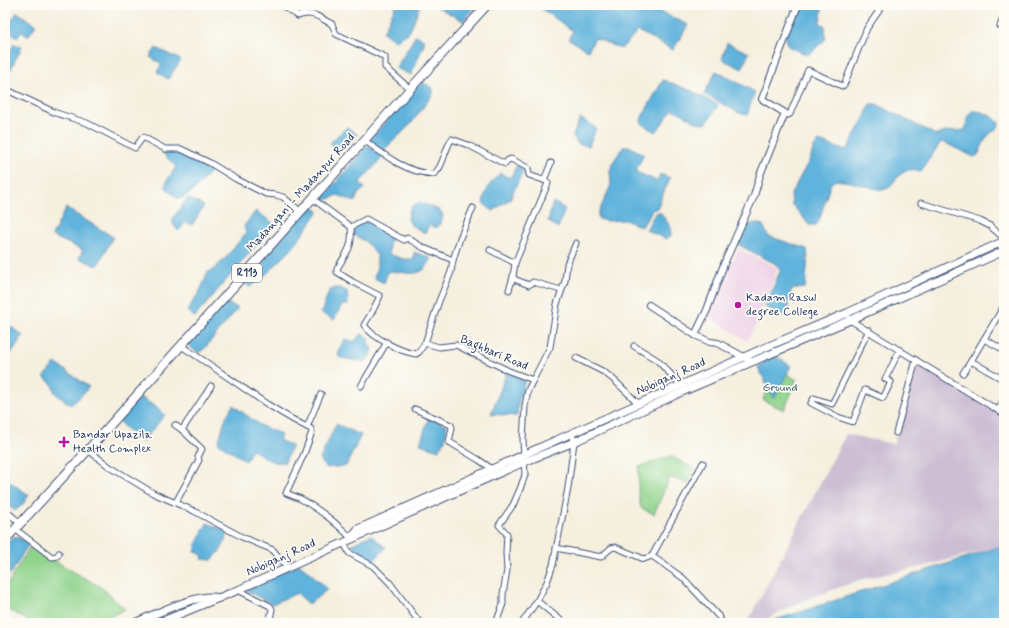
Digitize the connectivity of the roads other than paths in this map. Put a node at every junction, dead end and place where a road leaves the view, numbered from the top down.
1 (282, 5) edge
2 (487, 5) edge
3 (798, 5) edge
4 (883, 5) edge
5 (1004, 17) edge
6 (1000, 26) dead end
7 (5, 89) edge
8 (410, 89) junction
9 (785, 113) junction
10 (364, 140) junction
11 (551, 163) dead end
12 (544, 180) junction
13 (313, 199) junction
14 (921, 203) dead end
15 (473, 208) dead end
16 (301, 212) junction
17 (351, 227) junction
18 (1004, 238) edge
19 (1004, 241) edge
20 (576, 243) dead end
21 (490, 250) dead end
22 (1004, 251) edge
23 (453, 260) junction
24 (515, 264) junction
25 (512, 277) junction
26 (509, 290) dead end
27 (561, 290) junction
28 (649, 305) dead end
29 (1004, 306) edge
30 (849, 316) junction
31 (998, 316) junction
32 (1004, 320) edge
33 (869, 330) junction
34 (695, 335) junction
35 (984, 339) junction
36 (387, 342) junction
37 (425, 343) junction
38 (634, 346) dead end
39 (184, 348) junction
40 (900, 350) junction
41 (1004, 350) edge
42 (744, 357) junction
43 (576, 358) dead end
44 (916, 360) junction
45 (752, 361) junction
46 (971, 362) junction
47 (964, 373) dead end
48 (534, 380) junction
49 (1004, 380) edge
50 (681, 385) junction
51 (211, 386) dead end
52 (361, 386) dead end
53 (321, 394) dead end
54 (1004, 400) edge
55 (638, 404) junction
56 (415, 409) dead end
57 (998, 410) junction
58 (1004, 414) edge
59 (175, 425) dead end
60 (307, 427) junction
61 (182, 430) junction
62 (572, 433) junction
63 (896, 433) dead end
64 (574, 442) junction
65 (88, 450) junction
66 (524, 458) junction
67 (703, 463) dead end
68 (492, 469) junction
69 (176, 502) junction
70 (5, 510) edge
71 (17, 526) junction
72 (352, 539) junction
73 (5, 540) edge
74 (344, 543) junction
75 (556, 548) junction
76 (59, 553) dead end
77 (652, 556) junction
78 (287, 567) junction
79 (238, 590) junction
80 (219, 598) junction
81 (537, 600) junction
82 (720, 618) dead end
83 (134, 623) edge
84 (158, 623) edge
85 (273, 623) edge
86 (420, 623) edge
87 (496, 623) edge
88 (522, 623) edge
89 (564, 623) edge

1 - 8 street
2 - 8 main road, Madanganj - Madanpur Road / R113
3 - 9 street
4 - 9 street
5 - 6 street
7 - 16 street
8 - 10 main road, Madanganj - Madanpur Road / R113
9 - 34 street
10 - 12 street
10 - 13 main road, Madanganj - Madanpur Road / R113
11 - 12 street
12 - 24 street
13 - 16 main road, Madanganj - Madanpur Road / R113
13 - 17 street
14 - 18 street
15 - 23 street
16 - 39 main road, Madanganj - Madanpur Road / R113
17 - 23 street
17 - 36 street
19 - 30 main road, Nobiganj Road
20 - 27 street
21 - 24 street
22 - 30 main road, Nobiganj Road
23 - 37 street
24 - 25 street
25 - 26 street
25 - 27 street
27 - 48 street
28 - 34 street
29 - 31 street
30 - 33 street
30 - 42 main road, Nobiganj Road
30 - 45 main road, Nobiganj Road
31 - 32 street
31 - 35 street
33 - 40 street
33 - 40 street
34 - 42 street
35 - 41 street
35 - 46 street
36 - 37 street
36 - 52 street
37 - 48 street, Baghbari Road
38 - 50 street
39 - 60 street
39 - 65 main road, Madanganj - Madanpur Road / R113
40 - 44 street
42 - 45 street
42 - 50 main road, Nobiganj Road
43 - 55 street
44 - 57 street
44 - 63 street
45 - 64 main road, Nobiganj Road
46 - 47 street
46 - 49 street
48 - 66 street, Baghbari Road
50 - 55 main road, Nobiganj Road
51 - 61 street
53 - 60 street
54 - 57 street
55 - 62 main road, Nobiganj Road
56 - 68 street
57 - 58 street
59 - 61 street
60 - 72 street
61 - 69 street
62 - 64 street
62 - 66 main road, Nobiganj Road
64 - 66 main road, Nobiganj Road
64 - 75 street
65 - 69 street
65 - 71 main road, Madanganj - Madanpur Road / R113
66 - 68 main road, Nobiganj Road
66 - 72 main road, Nobiganj Road
66 - 87 street, Baghbari Road
67 - 77 street
68 - 72 main road, Nobiganj Road
69 - 78 street
70 - 71 street
71 - 73 main road, Madanganj - Madanpur Road / R113
71 - 76 street
72 - 74 main road, Nobiganj Road
74 - 78 main road, Nobiganj Road
74 - 86 street
75 - 77 street
75 - 81 street
77 - 82 street
78 - 79 main road, Nobiganj Road
79 - 80 main road, Nobiganj Road
79 - 85 street
80 - 83 main road, Nobiganj Road
80 - 84 main road, Nobiganj Road
81 - 88 street
81 - 89 street

